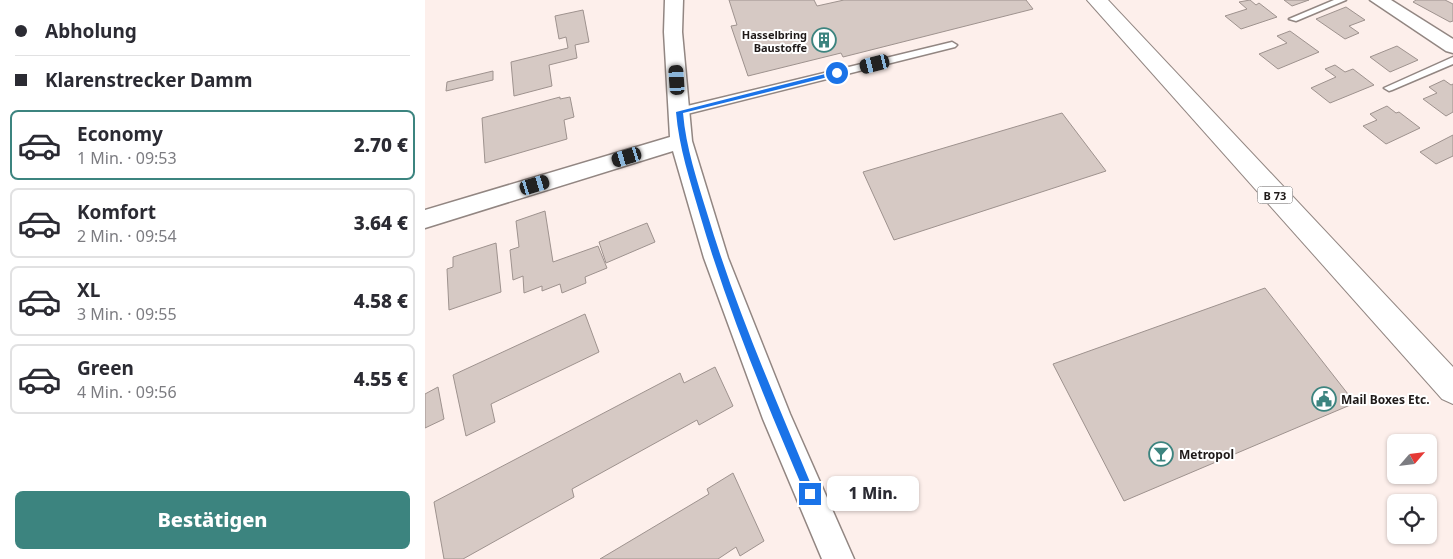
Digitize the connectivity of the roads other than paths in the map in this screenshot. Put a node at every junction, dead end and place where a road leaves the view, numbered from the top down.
1 (674, 0) edge
2 (1097, 0) edge
3 (1342, 0) edge
4 (1379, 0) edge
5 (1293, 20) dead end
6 (952, 45) dead end
7 (1453, 47) edge
8 (1453, 60) edge
9 (1389, 88) dead end
10 (679, 112) junction
11 (681, 141) junction
12 (425, 219) edge
13 (1453, 389) edge
14 (838, 559) edge

1 - 10 street
2 - 13 main road, B 73
3 - 5 lane
4 - 7 street
6 - 10 lane
8 - 9 lane
10 - 11 street
11 - 12 street
11 - 14 street

